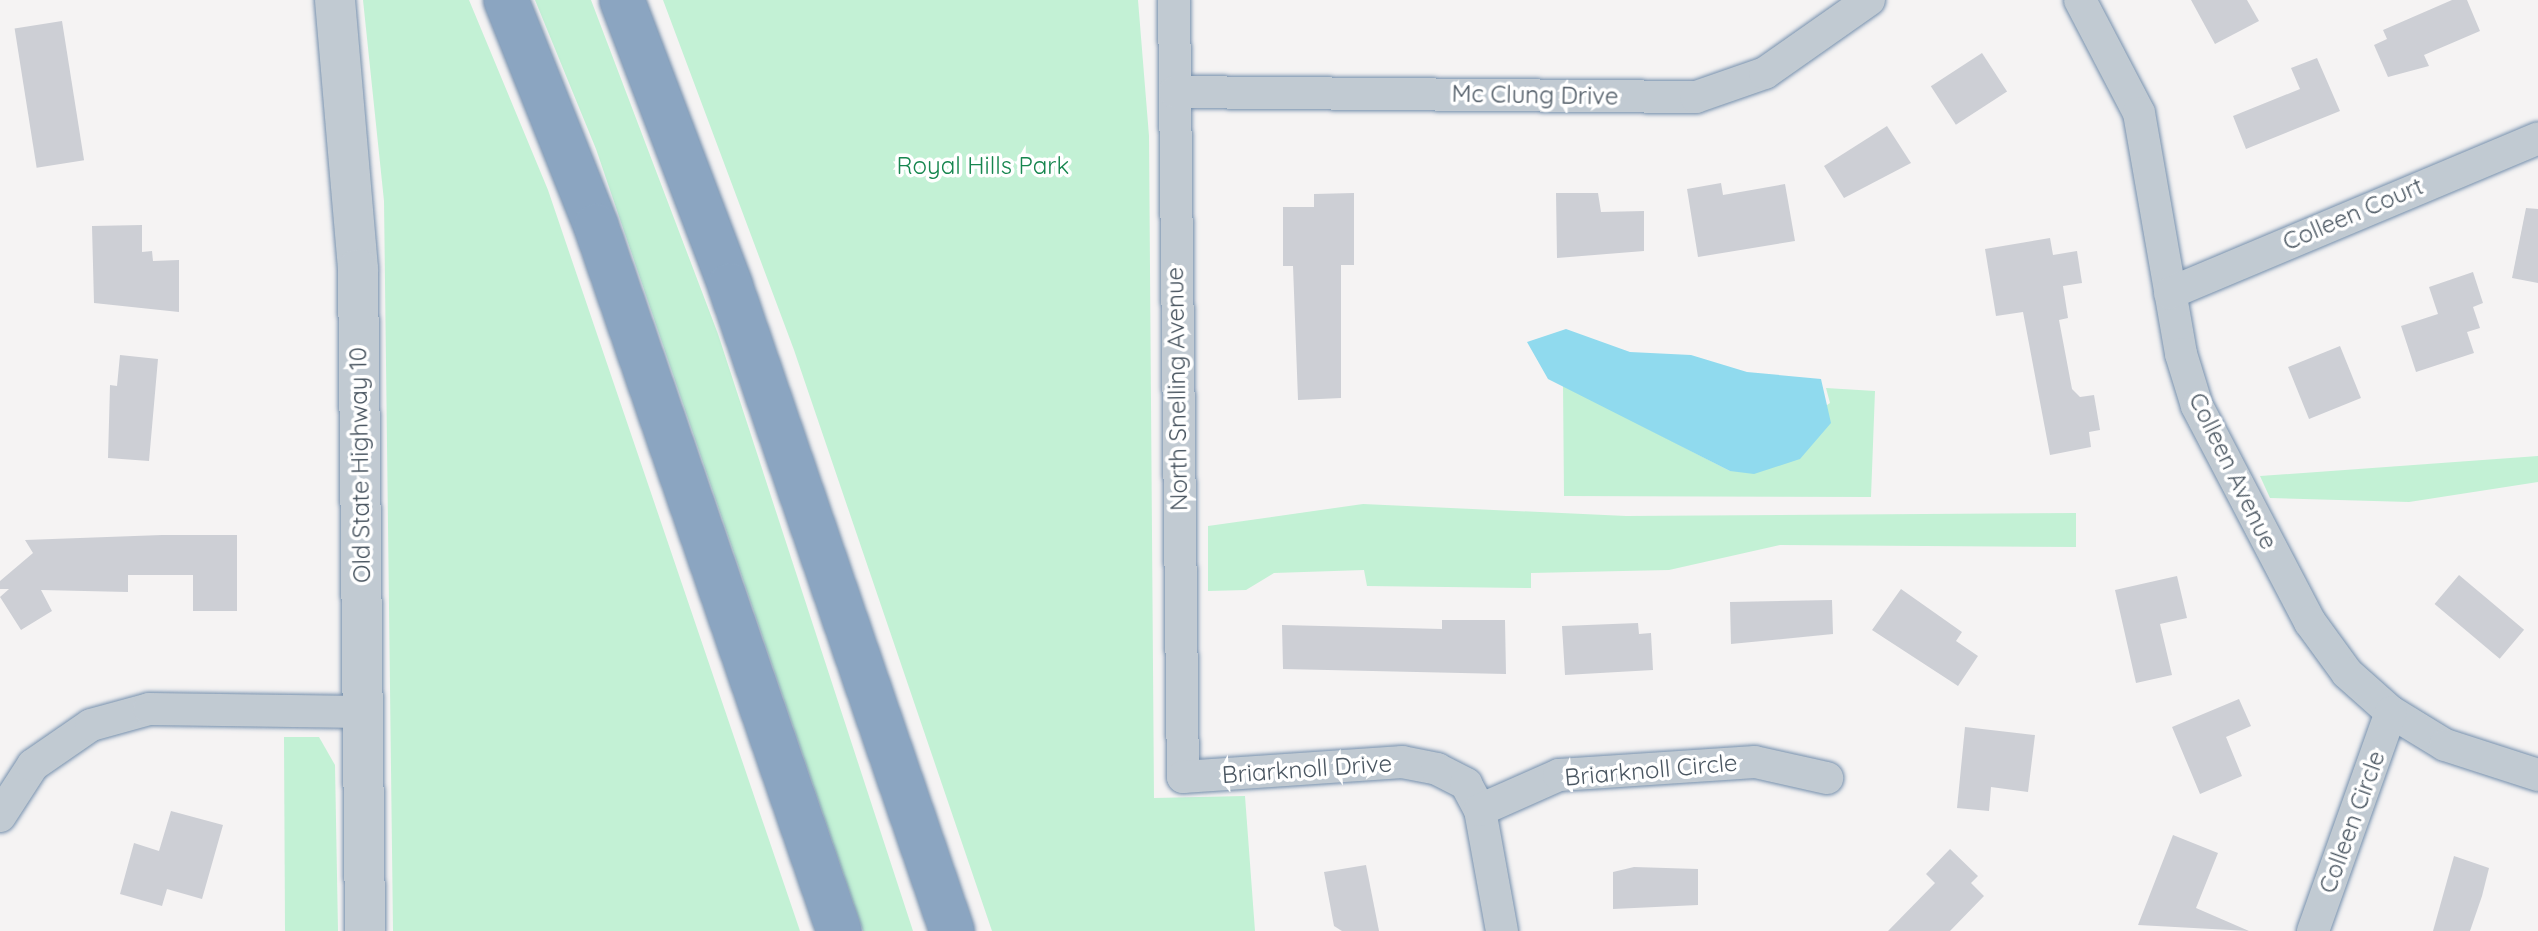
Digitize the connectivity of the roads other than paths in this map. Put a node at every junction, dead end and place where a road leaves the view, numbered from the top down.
1 (335, 0) edge
2 (506, 0) edge
3 (622, 0) edge
4 (1174, 0) edge
5 (1869, 0) edge
6 (2080, 0) edge
7 (1175, 92) junction
8 (2538, 138) edge
9 (2170, 293) junction
10 (364, 712) junction
11 (2391, 712) junction
12 (2538, 775) edge
13 (1183, 777) joint
14 (1827, 778) dead end
15 (1480, 810) junction
16 (0, 816) edge
17 (365, 931) edge
18 (839, 931) edge
19 (952, 931) edge
20 (1502, 931) edge
21 (2313, 931) edge

1 - 10 street, Old State Highway 10
2 - 18 highway
3 - 19 highway
4 - 7 street, North Snelling Avenue
5 - 7 street, Mc Clung Drive
6 - 9 street, Colleen Avenue
7 - 13 street, North Snelling Avenue
8 - 9 street, Colleen Court
9 - 11 street, Colleen Avenue
10 - 16 street
10 - 17 street, Old State Highway 10
11 - 12 street, Colleen Avenue
11 - 21 street, Colleen Circle
13 - 15 street, Briarknoll Drive
14 - 15 street, Briarknoll Circle
15 - 20 street, Briarknoll Drive

